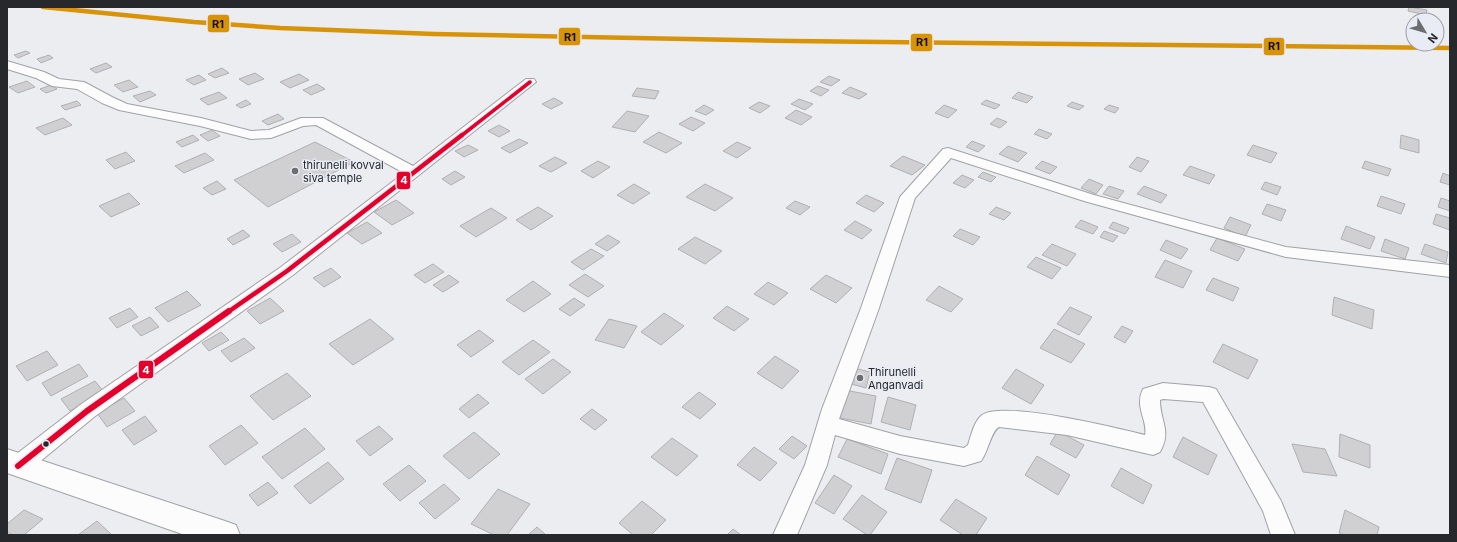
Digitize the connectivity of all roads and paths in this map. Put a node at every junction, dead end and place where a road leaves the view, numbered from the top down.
1 (7, 65) edge
2 (530, 82) dead end
3 (414, 172) junction
4 (1450, 271) edge
5 (828, 424) junction
6 (13, 463) edge
7 (225, 535) edge
8 (785, 535) edge
9 (1284, 535) edge

1 - 3 street
2 - 3 street
3 - 6 street
4 - 5 street
5 - 8 street
5 - 9 street
6 - 7 main road

